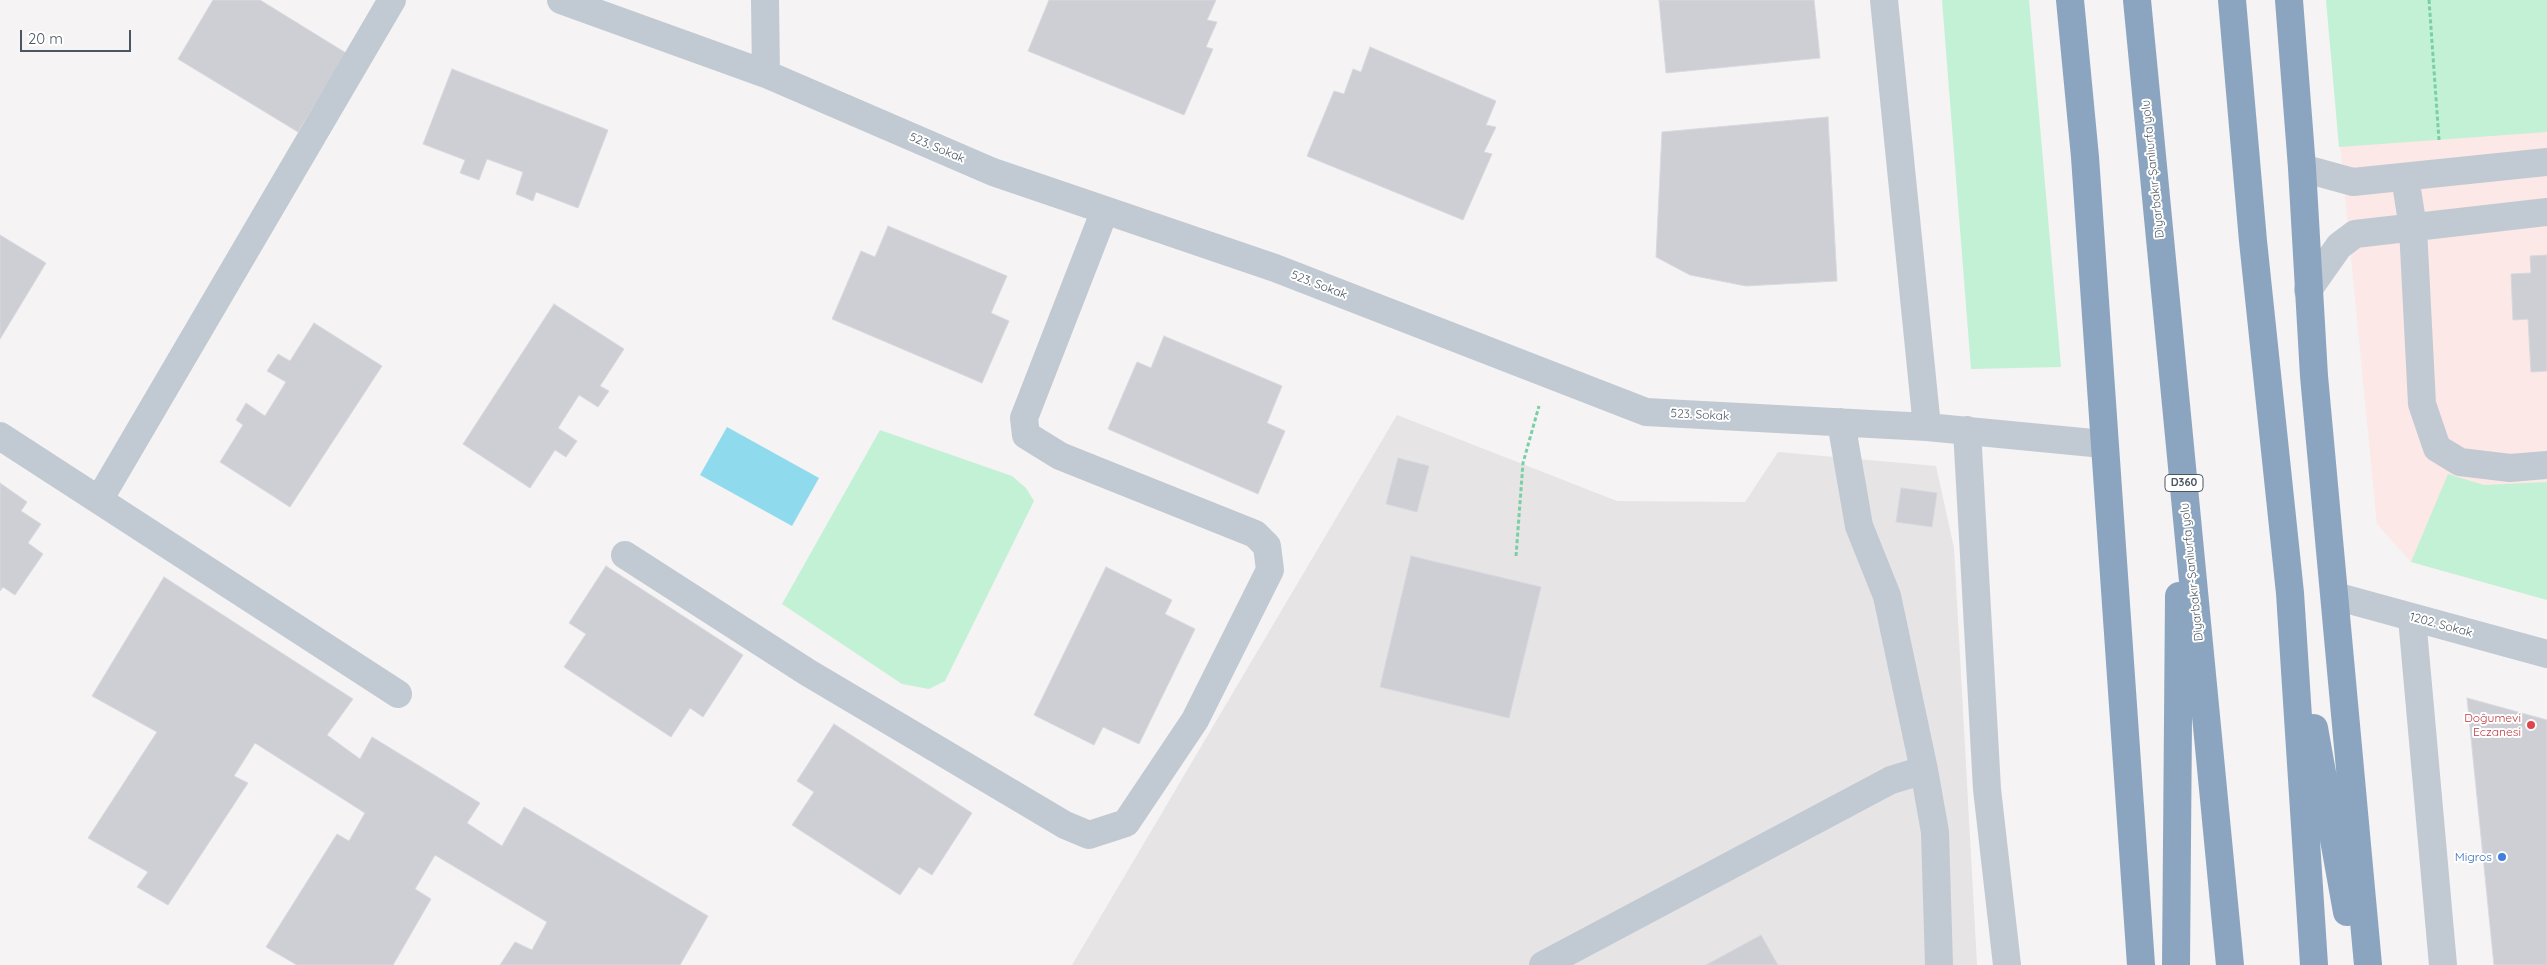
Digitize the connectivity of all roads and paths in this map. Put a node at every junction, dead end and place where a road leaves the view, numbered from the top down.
1 (392, 0) edge
2 (561, 0) edge
3 (765, 0) edge
4 (1884, 0) edge
5 (2070, 0) edge
6 (2137, 0) edge
7 (2232, 0) edge
8 (2289, 0) edge
9 (2429, 0) edge
10 (766, 74) junction
11 (2547, 162) edge
12 (2302, 168) junction
13 (2441, 173) junction
14 (2405, 177) junction
15 (1105, 210) junction
16 (2547, 212) edge
17 (2412, 228) junction
18 (2308, 290) junction
19 (1548, 374) junction
20 (1841, 422) junction
21 (1927, 427) junction
22 (1967, 430) junction
23 (0, 436) edge
24 (2103, 444) junction
25 (2181, 457) junction
26 (2547, 465) edge
27 (99, 500) junction
28 (625, 555) dead end
29 (1516, 556) dead end
30 (2290, 593) junction
31 (2335, 596) junction
32 (2412, 618) junction
33 (2547, 654) edge
34 (398, 694) dead end
35 (1924, 770) junction
36 (1543, 965) edge
37 (1939, 965) edge
38 (2007, 965) edge
39 (2141, 965) edge
40 (2176, 965) edge
41 (2230, 965) edge
42 (2314, 965) edge
43 (2356, 965) edge
44 (2368, 965) edge
45 (2444, 965) edge

1 - 27 street
2 - 10 street, 523. Sokak
3 - 10 street
4 - 21 street
5 - 24 highway
6 - 25 highway, Diyarbakır-Şanlıurfa yolu / D360
7 - 30 highway
8 - 12 highway
9 - 13 path
10 - 15 street, 523. Sokak
11 - 13 street
12 - 14 street
12 - 18 highway
13 - 14 street
14 - 17 street
15 - 19 street, 523. Sokak
15 - 28 street
16 - 17 street
17 - 18 street
17 - 26 street
18 - 31 highway
19 - 20 street, 523. Sokak
19 - 29 path
20 - 21 street, 523. Sokak
20 - 35 street
21 - 22 street, 523. Sokak
22 - 24 street, 523. Sokak
22 - 38 street
23 - 27 street
24 - 39 highway
25 - 40 highway
25 - 41 highway, Diyarbakır-Şanlıurfa yolu / D360
27 - 34 street
30 - 42 highway
30 - 43 highway
31 - 32 street, 1202. Sokak
31 - 44 highway
32 - 33 street, 1202. Sokak
32 - 45 street
35 - 36 street
35 - 37 street

